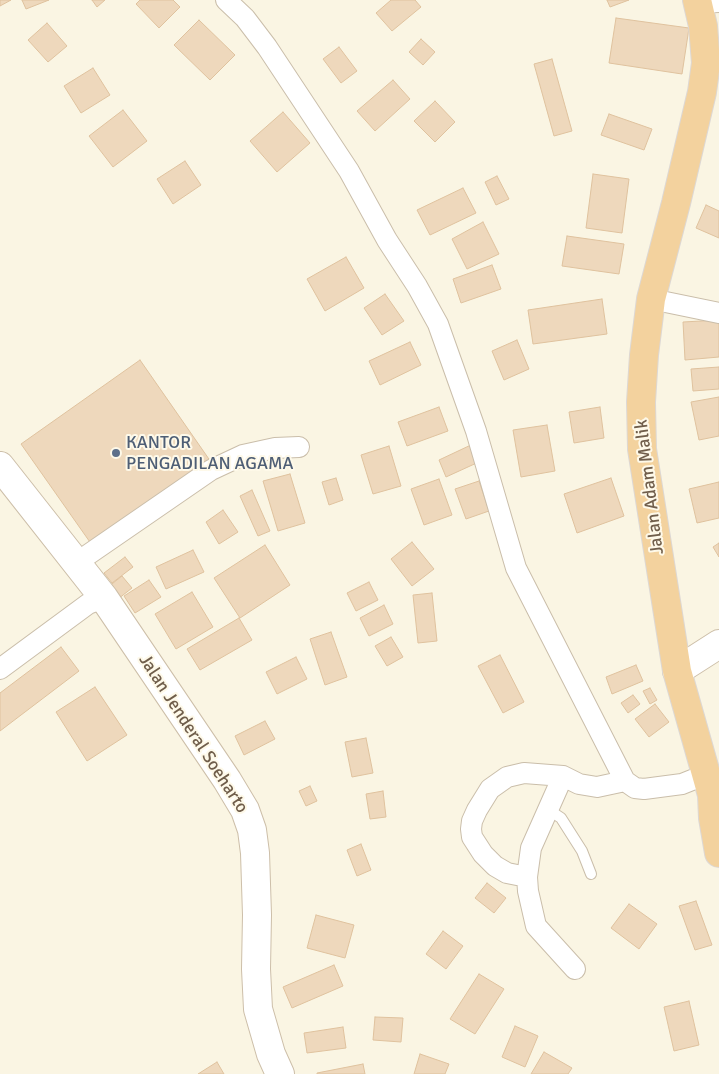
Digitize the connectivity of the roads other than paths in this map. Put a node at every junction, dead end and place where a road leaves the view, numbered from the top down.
1 (226, 0) edge
2 (704, 2) edge
3 (651, 298) junction
4 (719, 313) edge
5 (299, 447) dead end
6 (0, 466) edge
7 (0, 492) edge
8 (76, 563) junction
9 (96, 601) junction
10 (719, 644) edge
11 (0, 669) edge
12 (677, 671) junction
13 (564, 776) junction
14 (626, 781) junction
15 (713, 793) edge
16 (549, 810) junction
17 (719, 854) edge
18 (591, 874) dead end
19 (527, 877) junction
20 (575, 969) dead end
21 (267, 1074) edge
22 (280, 1074) edge

1 - 14 street
2 - 3 highway, Jalan Adam Malik
3 - 4 street
3 - 12 highway, Jalan Adam Malik
5 - 8 street
6 - 8 main road, Jalan Jenderal Soeharto
7 - 9 main road, Jalan Jenderal Soeharto
8 - 9 main road, Jalan Jenderal Soeharto
9 - 11 street
9 - 21 main road, Jalan Jenderal Soeharto
9 - 22 main road, Jalan Jenderal Soeharto
10 - 12 main road
12 - 15 highway, Jalan Adam Malik
13 - 14 street
13 - 16 street
13 - 19 street
14 - 15 street
15 - 17 highway, Jalan Adam Malik
16 - 18 lane
16 - 19 street
19 - 20 street

